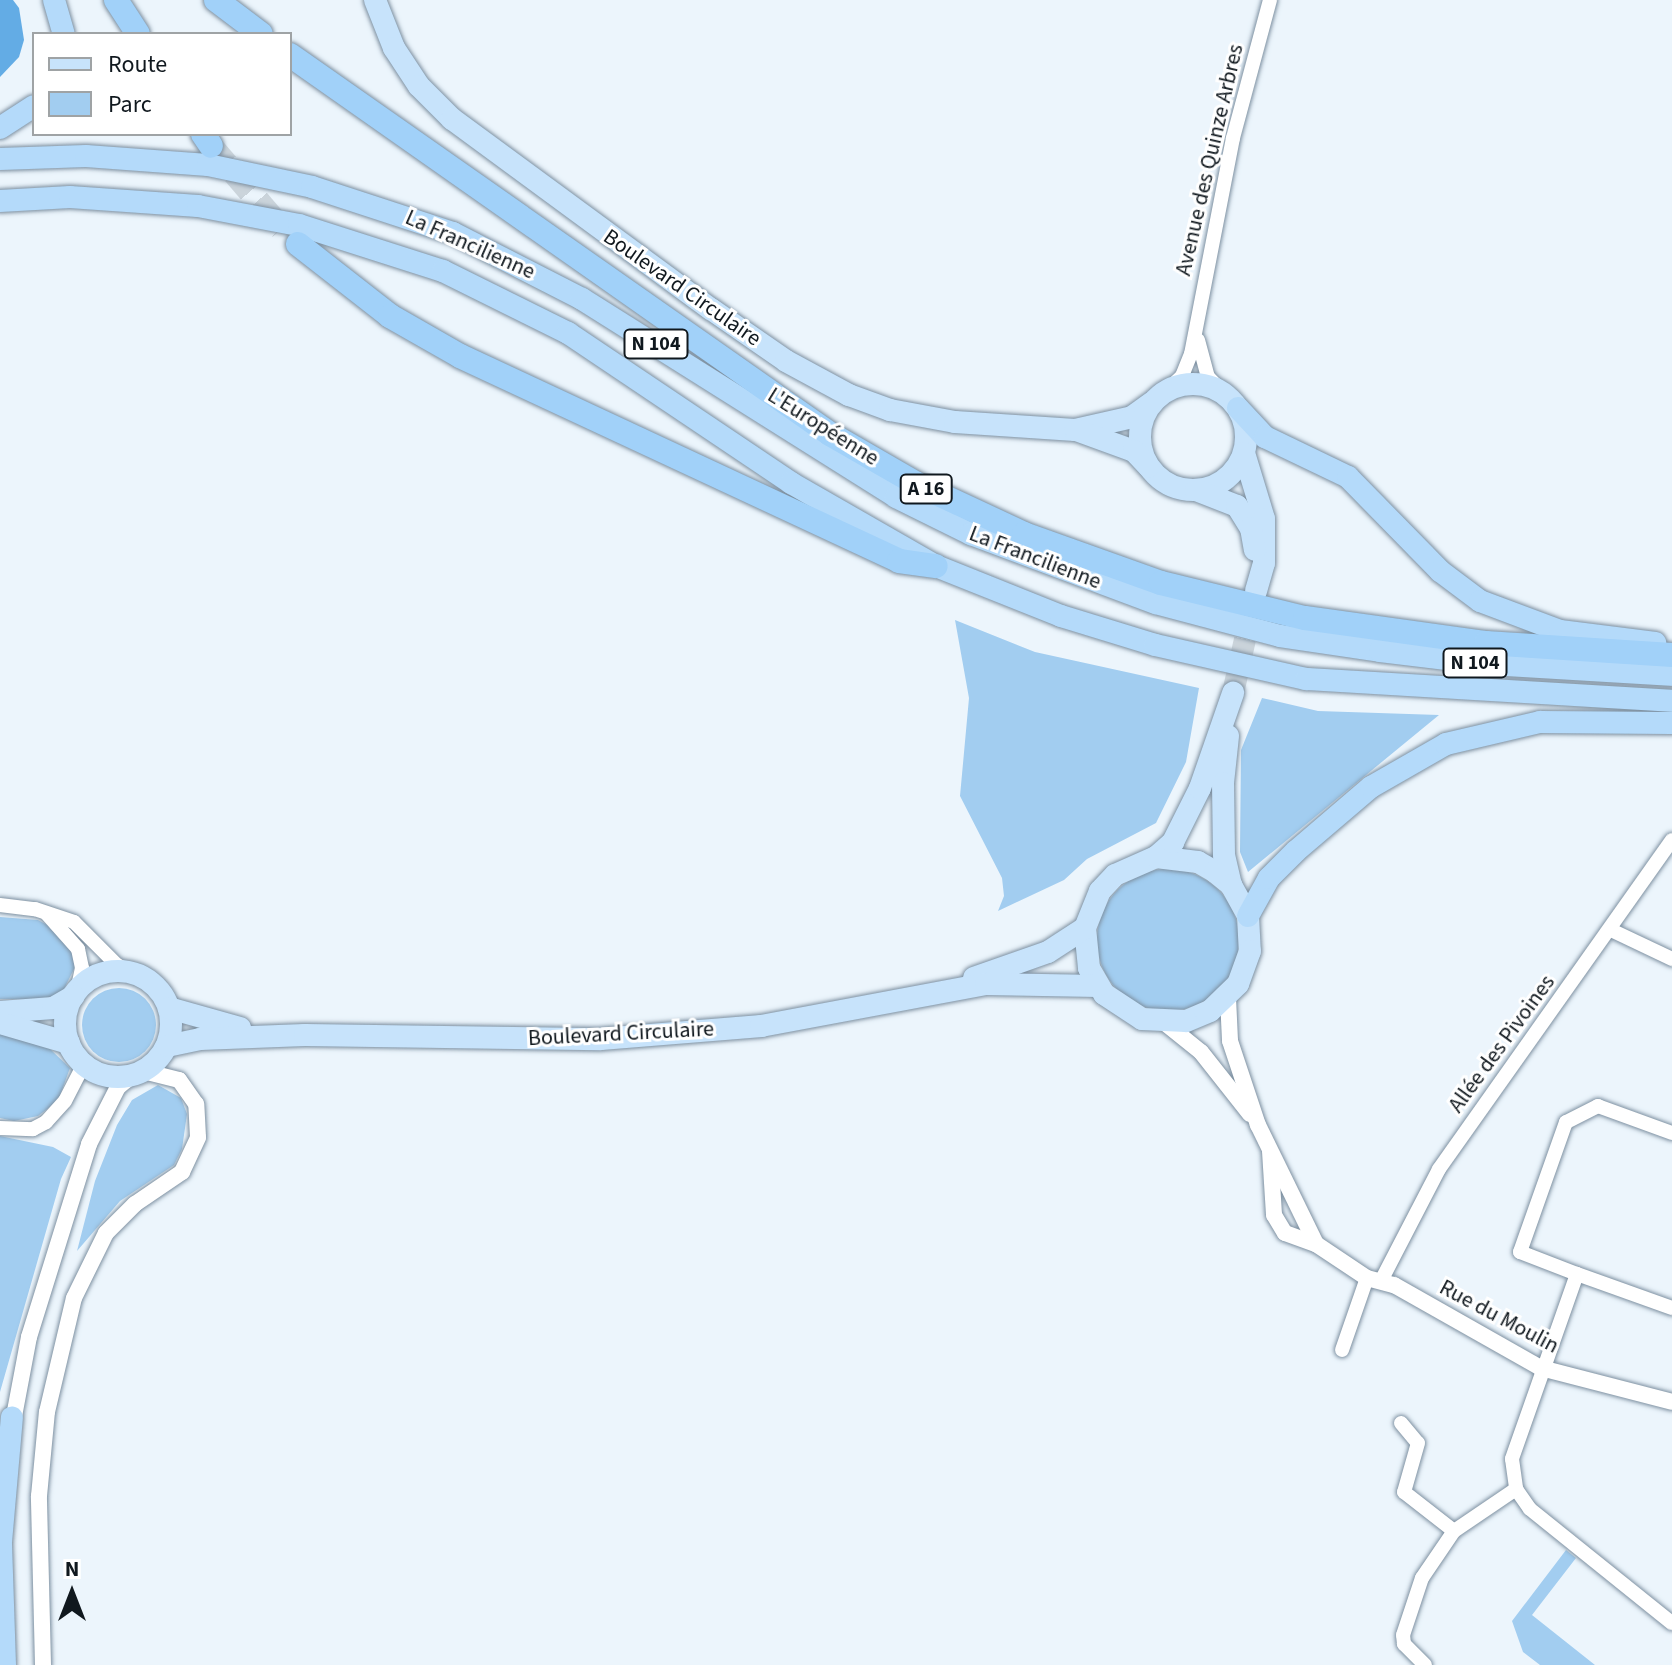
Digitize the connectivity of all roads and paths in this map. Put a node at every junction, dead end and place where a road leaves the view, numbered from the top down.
1 (54, 0) edge
2 (116, 0) edge
3 (216, 0) edge
4 (375, 0) edge
5 (1270, 0) edge
6 (63, 32) edge
7 (137, 32) edge
8 (258, 32) edge
9 (292, 56) edge
10 (32, 107) edge
11 (0, 128) edge
12 (0, 159) edge
13 (0, 201) edge
14 (298, 244) tunnel mouth
15 (1196, 332) junction
16 (1157, 398) junction
17 (1232, 401) junction
18 (1075, 430) junction
19 (1244, 453) junction
20 (1150, 469) junction
21 (1195, 490) junction
22 (936, 566) junction
23 (1672, 646) edge
24 (1672, 655) edge
25 (1672, 675) edge
26 (1672, 701) edge
27 (1672, 723) edge
28 (1672, 840) edge
29 (1156, 857) junction
30 (1231, 885) junction
31 (0, 905) edge
32 (44, 911) junction
33 (1248, 916) junction
34 (1085, 928) junction
35 (1611, 930) junction
36 (1672, 959) edge
37 (134, 974) junction
38 (1098, 986) junction
39 (933, 991) junction
40 (75, 994) junction
41 (1228, 998) junction
42 (169, 1008) junction
43 (0, 1012) edge
44 (0, 1023) edge
45 (1165, 1023) junction
46 (305, 1035) junction
47 (69, 1043) junction
48 (167, 1046) junction
49 (84, 1064) junction
50 (138, 1073) junction
51 (1258, 1125) junction
52 (0, 1128) edge
53 (1672, 1133) edge
54 (1270, 1151) junction
55 (1316, 1244) junction
56 (1577, 1274) junction
57 (1374, 1280) junction
58 (1672, 1308) edge
59 (1342, 1350) dead end
60 (1541, 1368) junction
61 (1672, 1402) edge
62 (12, 1417) junction
63 (1401, 1423) dead end
64 (1516, 1489) junction
65 (1454, 1531) junction
66 (1672, 1623) edge
67 (5, 1665) edge
68 (14, 1665) edge
69 (43, 1665) edge
70 (1425, 1665) edge

1 - 6 highway
2 - 7 highway
3 - 8 highway
4 - 18 main road, Boulevard Circulaire
5 - 15 street, Avenue des Quinze Arbres
9 - 24 highway, L'Européenne / A 16
10 - 11 highway
12 - 25 highway, La Francilienne / N 104
13 - 22 highway, La Francilienne / N 104
14 - 22 highway
15 - 16 street, Avenue des Quinze Arbres
15 - 17 street, Avenue des Quinze Arbres
16 - 17 main road
16 - 18 main road, Boulevard Circulaire
16 - 20 main road
17 - 19 main road
17 - 23 highway
18 - 20 main road, Boulevard Circulaire
19 - 21 main road
19 - 21 main road
20 - 21 main road
22 - 26 highway, La Francilienne / N 104
27 - 33 highway
28 - 35 street, Allée des Pivoines
29 - 30 main road
29 - 30 main road
29 - 34 main road
30 - 33 main road
31 - 32 street
32 - 37 street
32 - 40 street
33 - 41 main road
34 - 38 main road
34 - 39 main road, Boulevard Circulaire
35 - 36 street
35 - 57 street, Allée des Pivoines
37 - 40 main road
37 - 42 main road
38 - 39 main road, Boulevard Circulaire
38 - 45 main road
39 - 46 main road, Boulevard Circulaire
40 - 43 main road
40 - 47 main road
41 - 45 main road
41 - 51 street, Rue du Moulin
42 - 46 main road, Boulevard Circulaire
42 - 48 main road
44 - 47 main road
45 - 51 street, Rue du Moulin
46 - 48 main road, Boulevard Circulaire
47 - 49 main road
48 - 50 main road
49 - 50 main road
49 - 52 street
50 - 62 street
50 - 69 street
51 - 54 street, Rue du Moulin
53 - 56 street
54 - 55 street, Rue du Moulin
54 - 55 street, Rue du Moulin
55 - 57 street, Rue du Moulin
56 - 58 street
56 - 60 street
57 - 59 street, Allée des Pivoines
57 - 60 street, Rue du Moulin
60 - 61 street, Rue du Moulin
60 - 64 street
62 - 67 highway
62 - 68 street
63 - 65 street
64 - 65 street
64 - 66 street
65 - 70 street

